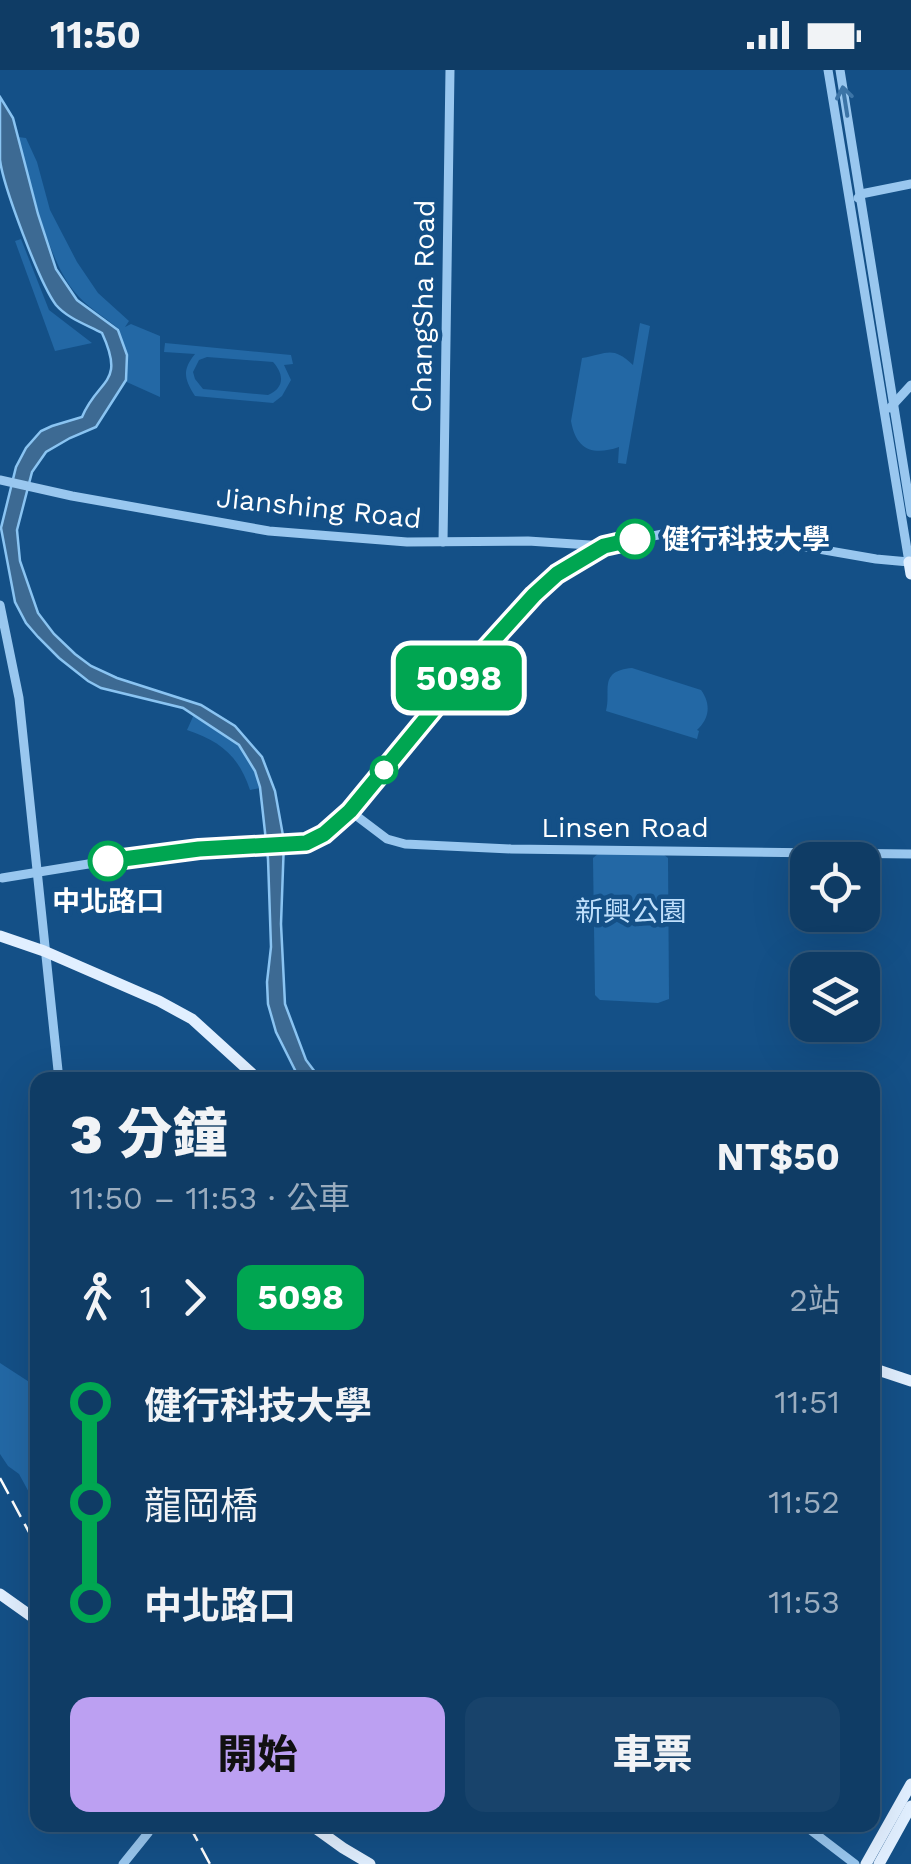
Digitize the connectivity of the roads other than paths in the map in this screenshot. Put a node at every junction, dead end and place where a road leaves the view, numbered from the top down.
1 (450, 70) edge
2 (828, 70) edge
3 (840, 70) edge
4 (911, 184) edge
5 (860, 194) junction
6 (851, 208) junction
7 (911, 385) edge
8 (893, 405) junction
9 (884, 413) junction
10 (5, 481) edge
11 (911, 513) edge
12 (442, 542) junction
13 (604, 546) junction
14 (910, 566) edge
15 (0, 605) edge
16 (350, 811) junction
17 (911, 854) edge
18 (36, 872) junction
19 (2, 878) edge
20 (0, 936) edge
21 (44, 951) junction
22 (58, 1072) edge
23 (250, 1072) edge
24 (880, 1371) edge
25 (911, 1381) edge
26 (0, 1594) edge
27 (30, 1616) edge
28 (911, 1784) edge
29 (911, 1806) edge
30 (321, 1832) edge
31 (813, 1832) edge
32 (148, 1834) dead end
33 (123, 1864) edge
34 (369, 1864) edge
35 (855, 1864) edge
36 (866, 1864) edge
37 (878, 1864) edge

1 - 12 street, ChangSha Road
2 - 6 street
5 -> 3 street
4 - 5 street
5 - 6 street
5 - 8 street
6 - 9 street
7 - 8 street
8 - 9 street
8 - 11 street
9 - 14 street
10 - 12 street, Jianshing Road
12 - 13 street, Jianshing Road
13 - 14 street
13 - 16 street
15 - 18 street
16 - 17 street, Linsen Road
16 - 18 street
18 - 19 street
18 - 21 street
20 - 21 main road
21 - 22 street
21 - 23 main road
24 - 25 main road
26 - 27 main road
28 - 36 main road
29 - 37 main road
30 - 34 main road
31 - 35 street
32 - 33 street

